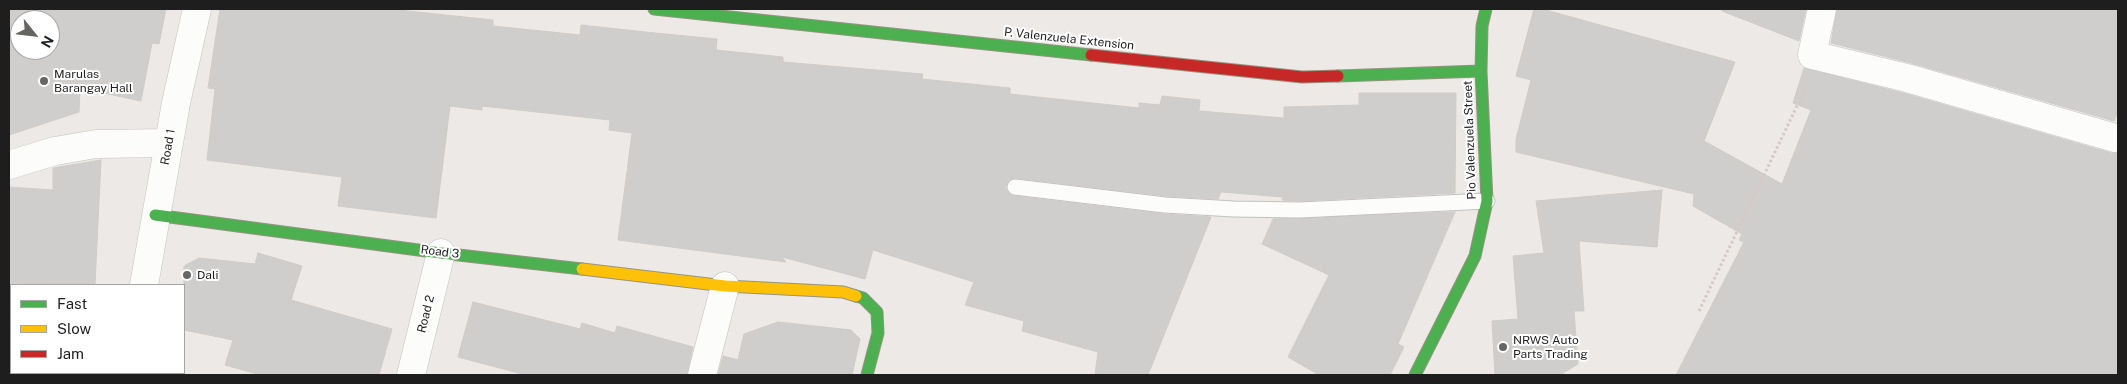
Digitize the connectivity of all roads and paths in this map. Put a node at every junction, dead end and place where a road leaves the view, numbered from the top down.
1 (197, 9) edge
2 (654, 9) edge
3 (1486, 9) edge
4 (1822, 9) edge
5 (1812, 55) junction
6 (1481, 71) junction
7 (2115, 138) dead end
8 (169, 143) junction
9 (9, 165) edge
10 (1015, 187) dead end
11 (1487, 201) junction
12 (155, 215) junction
13 (441, 252) junction
14 (144, 284) edge
15 (725, 286) junction
16 (1698, 312) dead end
17 (411, 375) edge
18 (702, 375) edge
19 (867, 375) edge
20 (1415, 375) edge

1 - 8 street, Road 1
2 - 6 street, P. Valenzuela Extension
3 - 6 street, Pio Valenzuela Street
4 - 5 street
5 - 7 street
5 - 16 path
6 - 11 street, Pio Valenzuela Street
8 - 9 street
8 - 12 street, Road 1
10 - 11 lane
11 - 20 street, Pio Valenzuela Street
12 - 13 street, Road 3
12 - 14 street, Road 1
13 - 15 street, Road 3
13 - 17 street, Road 2
15 - 18 street
15 - 19 street, Road 3

